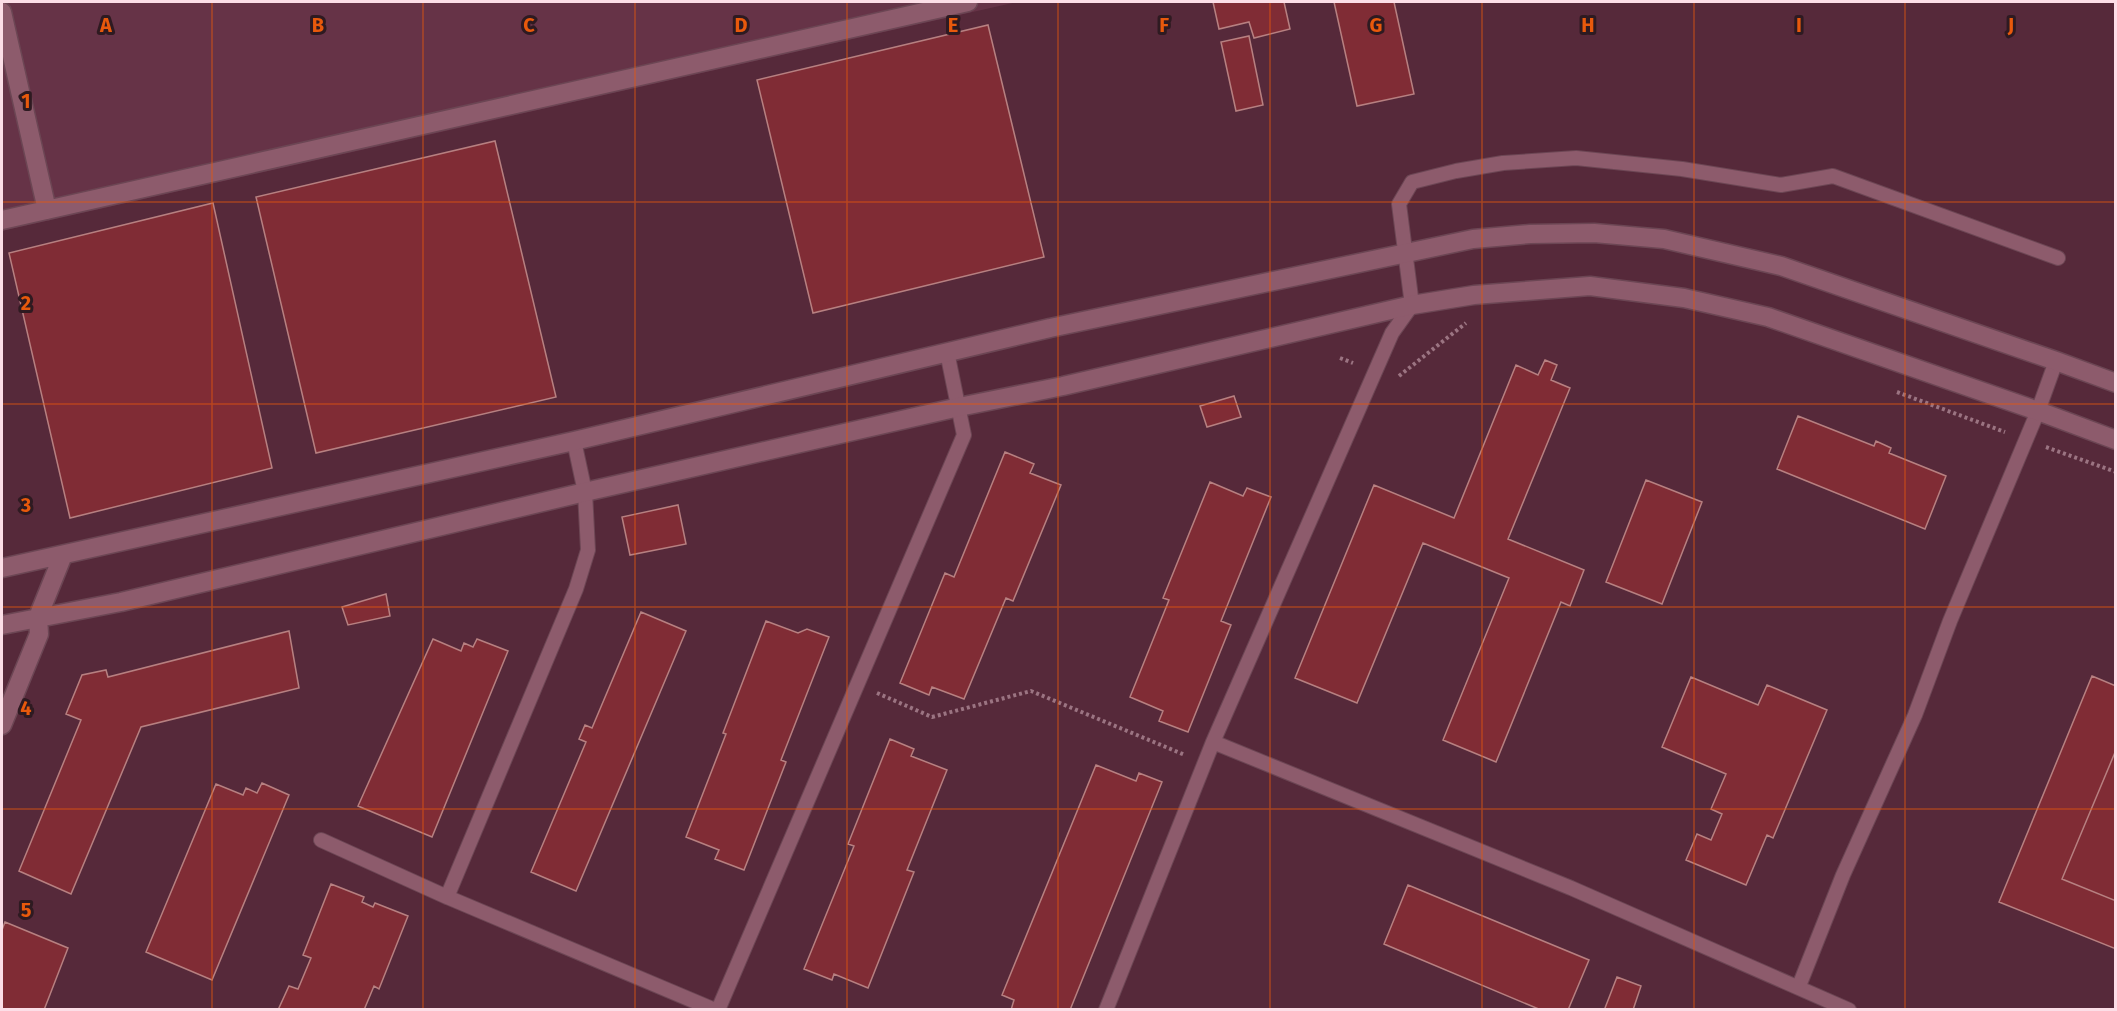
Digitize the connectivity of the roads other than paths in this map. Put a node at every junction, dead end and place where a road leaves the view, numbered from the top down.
1 (968, 2) edge
2 (2, 12) edge
3 (47, 210) junction
4 (2, 220) edge
5 (1407, 252) junction
6 (2058, 258) dead end
7 (1412, 304) junction
8 (947, 352) junction
9 (2056, 361) junction
10 (2115, 383) edge
11 (959, 407) junction
12 (2038, 411) junction
13 (2115, 440) edge
14 (574, 441) junction
15 (585, 492) junction
16 (63, 555) junction
17 (2, 568) edge
18 (38, 617) junction
19 (2, 625) edge
20 (2, 725) edge
21 (1213, 742) junction
22 (321, 840) dead end
23 (447, 897) junction
24 (1799, 986) junction
25 (716, 1010) edge
26 (1106, 1010) edge
27 (1849, 1010) edge

1 - 3 street
2 - 3 street
3 - 4 street
5 - 6 lane
5 - 7 lane
5 - 8 street
5 - 9 street
7 - 11 street
7 - 12 street
7 - 21 lane
8 - 11 lane
8 - 14 street
9 - 10 street
9 - 12 lane
11 - 15 street
11 - 25 lane
12 - 13 street
12 - 24 lane
14 - 15 lane
14 - 16 street
15 - 18 street
15 - 23 lane
16 - 17 street
16 - 18 street
18 - 19 street
18 - 20 street
21 - 24 lane
21 - 26 lane
22 - 23 lane
23 - 25 lane
24 - 27 lane

